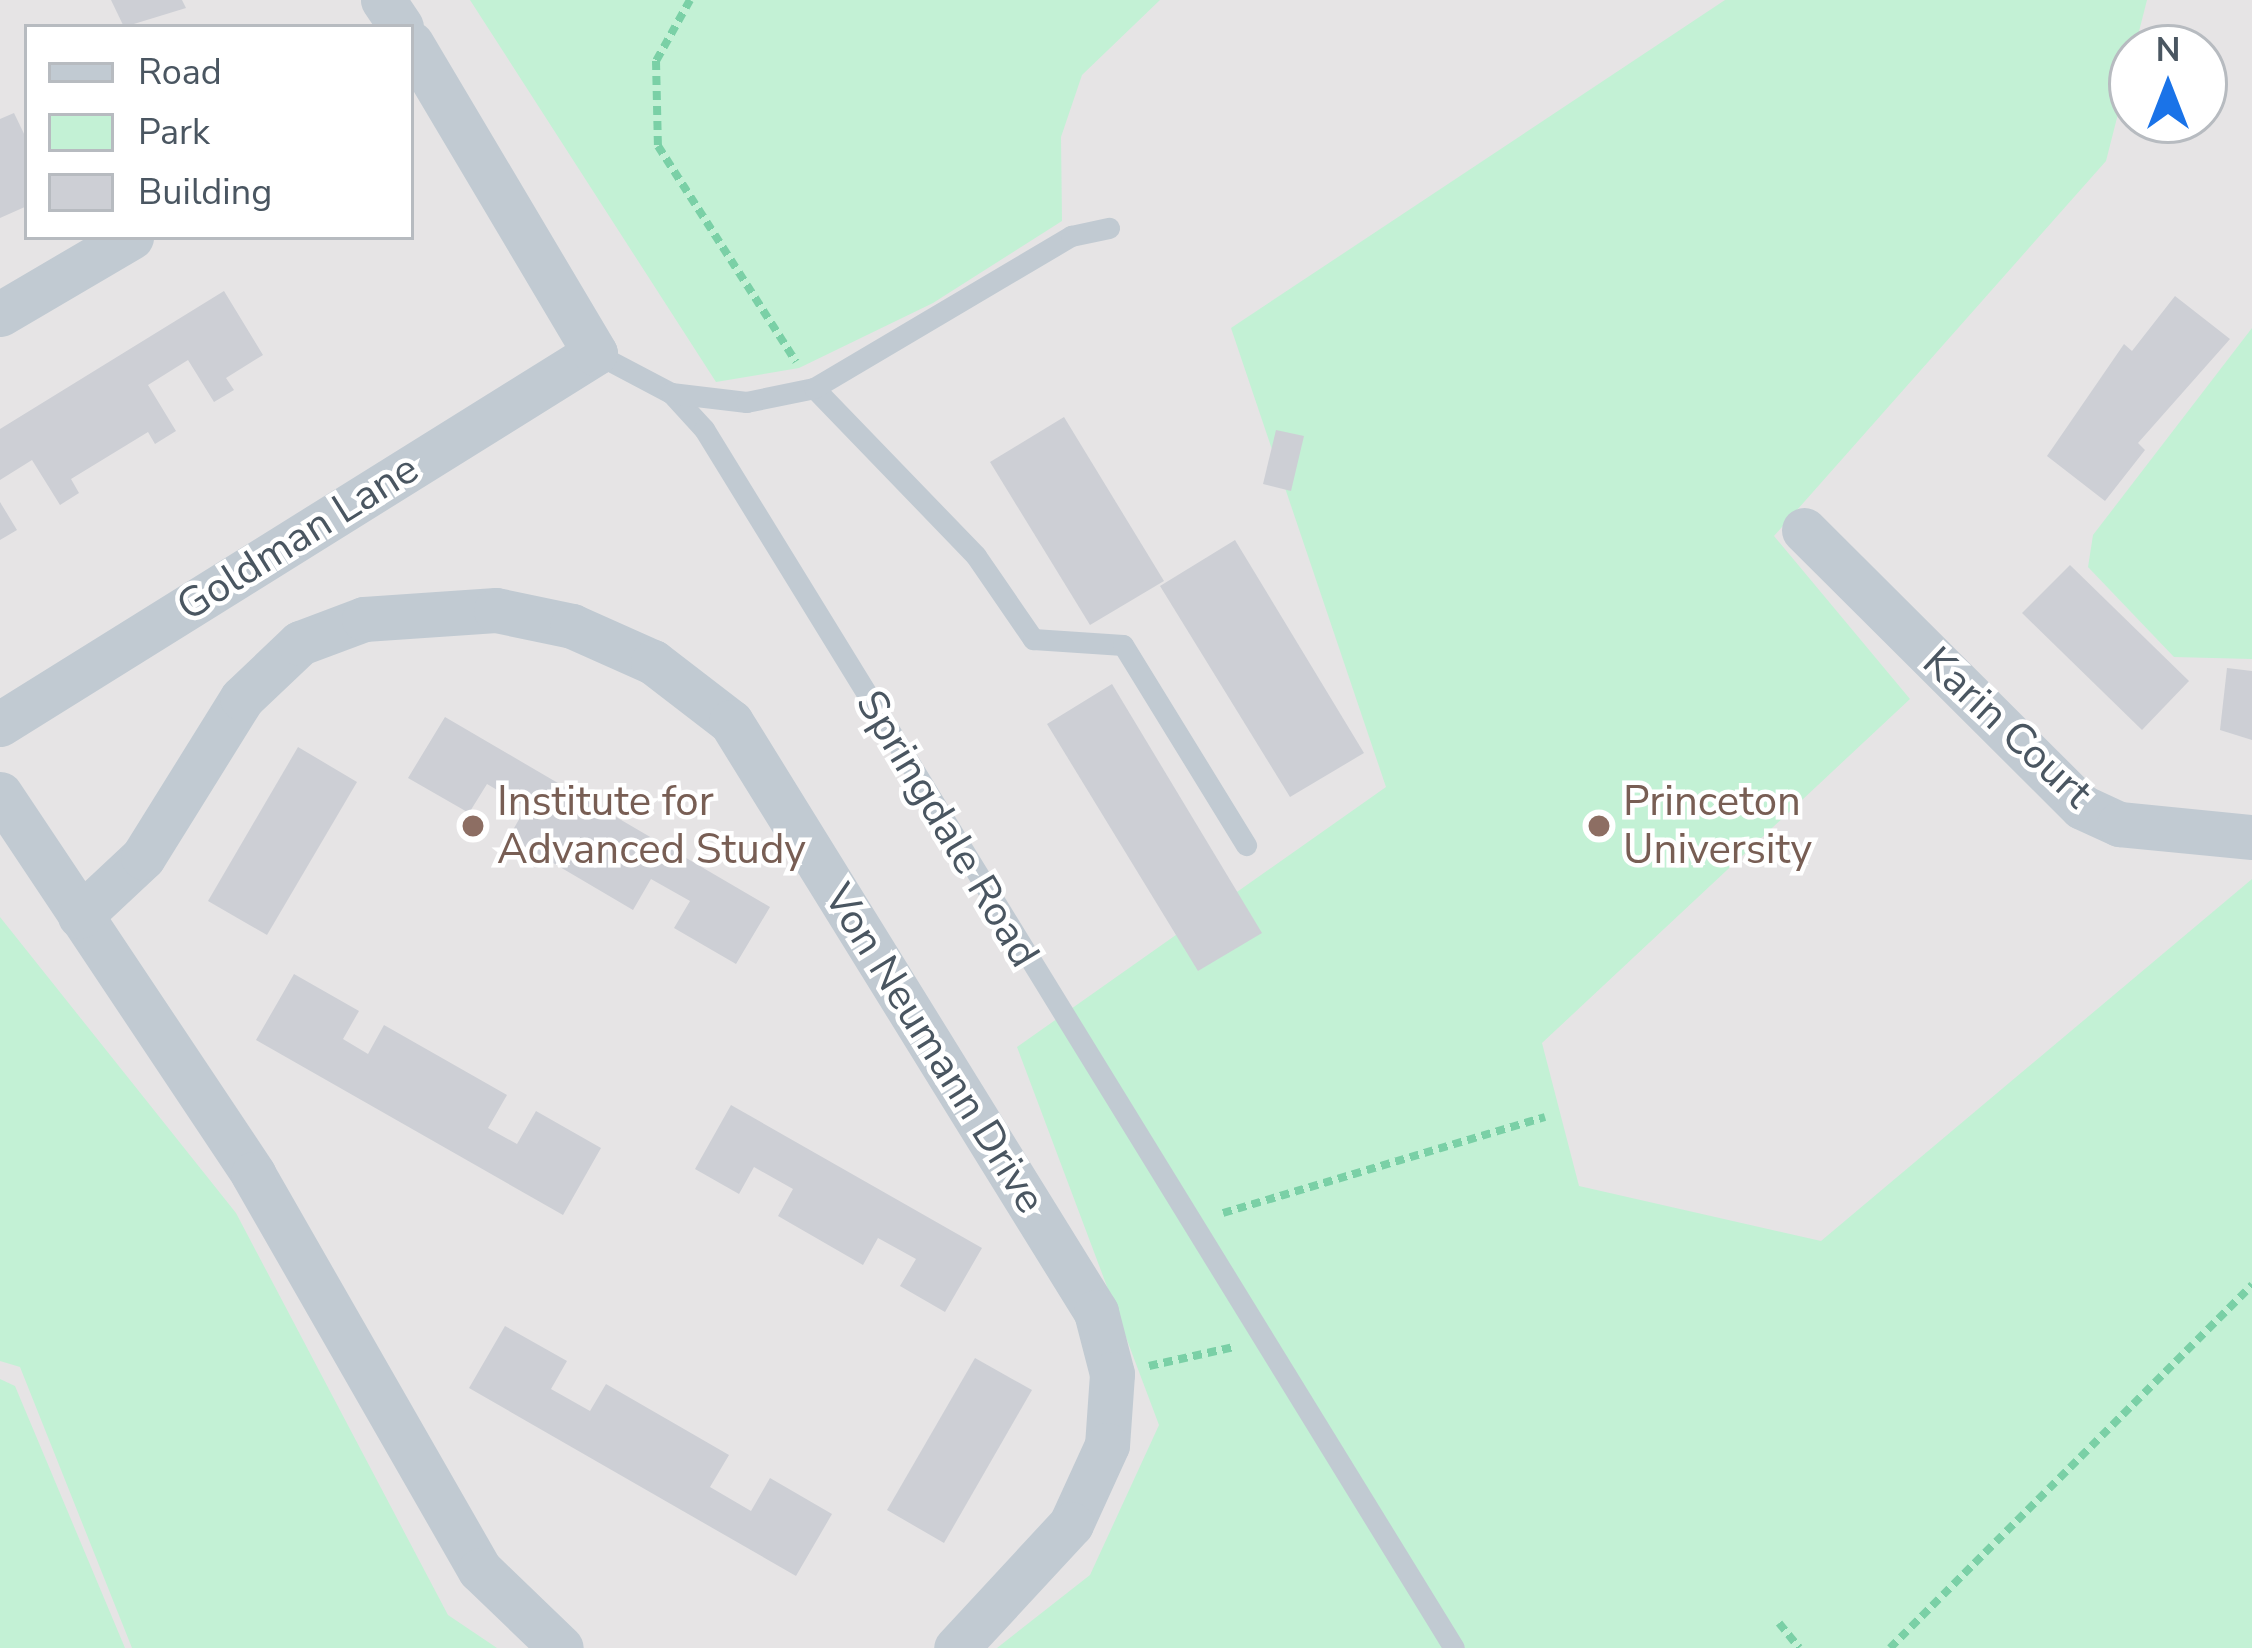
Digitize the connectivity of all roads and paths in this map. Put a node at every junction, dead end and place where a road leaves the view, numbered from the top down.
1 (690, 0) edge
2 (414, 49) edge
3 (1109, 228) dead end
4 (126, 240) edge
5 (0, 314) edge
6 (595, 353) junction
7 (814, 388) junction
8 (671, 393) junction
9 (1804, 530) dead end
10 (0, 724) edge
11 (0, 794) edge
12 (2252, 838) edge
13 (1246, 845) dead end
14 (80, 916) junction
15 (1545, 1117) dead end
16 (1186, 1223) junction
17 (2252, 1285) edge
18 (1259, 1342) junction
19 (1112, 1374) junction
20 (1779, 1623) dead end
21 (561, 1648) edge
22 (956, 1648) edge
23 (1454, 1648) edge
24 (1799, 1648) edge
25 (1890, 1648) edge

1 - 7 path
2 - 6 street
3 - 7 lane
4 - 5 street
6 - 8 lane, Springdale Road
6 - 10 street, Goldman Lane
7 - 8 lane
7 - 13 lane
8 - 16 lane, Springdale Road
9 - 12 street, Karin Court
11 - 14 street
14 - 19 street, Von Neumann Drive
14 - 21 street
15 - 16 path
16 - 18 lane, Springdale Road
17 - 25 path
18 - 19 path
18 - 23 lane, Springdale Road
19 - 22 street, Von Neumann Drive
20 - 24 path

